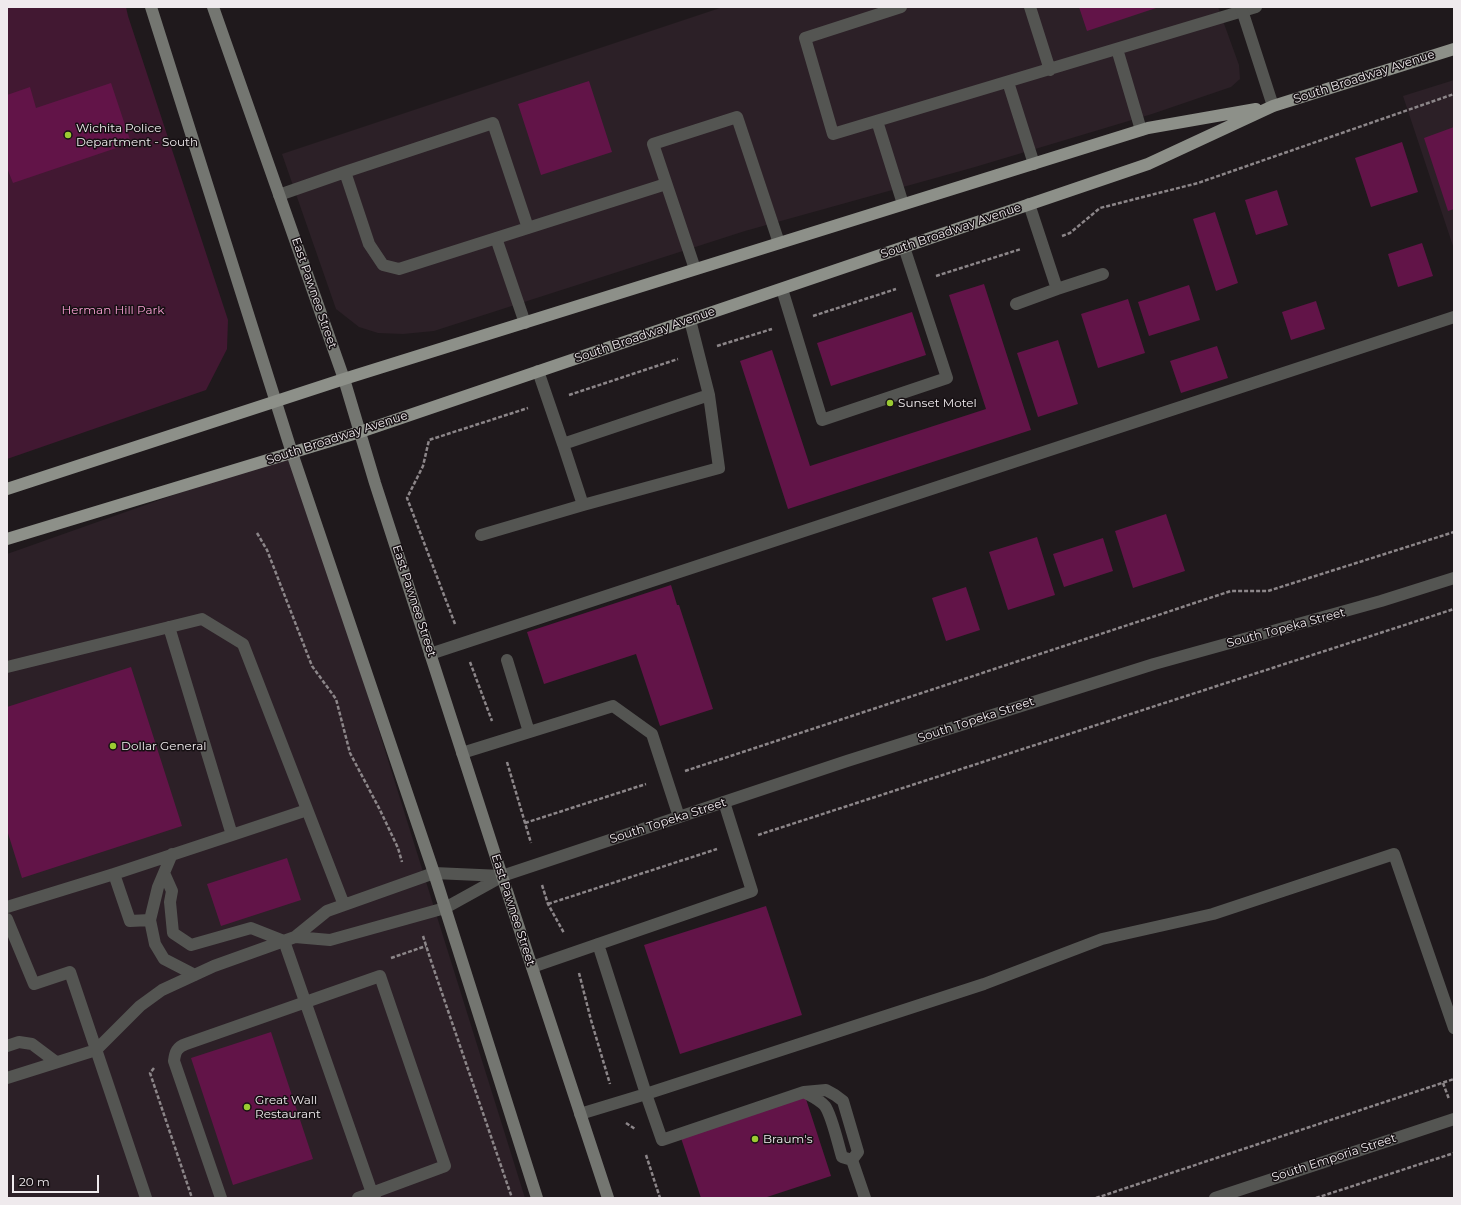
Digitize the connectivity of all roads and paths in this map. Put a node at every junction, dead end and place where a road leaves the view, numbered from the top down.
1 (151, 7) edge
2 (213, 7) edge
3 (901, 7) edge
4 (1030, 7) edge
5 (1256, 7) edge
6 (1241, 9) edge
7 (1454, 48) edge
8 (1118, 49) junction
9 (1050, 70) junction
10 (1008, 82) junction
11 (1454, 94) edge
12 (1273, 106) junction
13 (877, 121) junction
14 (1141, 130) junction
15 (1034, 164) junction
16 (345, 172) junction
17 (666, 184) junction
18 (279, 195) junction
19 (903, 204) junction
20 (1029, 204) junction
21 (528, 228) junction
22 (496, 238) junction
23 (1041, 242) junction
24 (779, 243) junction
25 (904, 247) junction
26 (695, 269) junction
27 (1103, 274) dead end
28 (916, 283) junction
29 (782, 289) junction
30 (1057, 289) junction
31 (1016, 304) dead end
32 (1454, 317) edge
33 (690, 320) junction
34 (792, 322) junction
35 (525, 323) junction
36 (698, 352) junction
37 (538, 371) junction
38 (344, 379) junction
39 (709, 394) junction
40 (276, 401) junction
41 (549, 402) junction
42 (360, 432) junction
43 (563, 444) junction
44 (292, 453) junction
45 (7, 489) edge
46 (583, 505) junction
47 (1454, 532) edge
48 (257, 533) dead end
49 (481, 535) dead end
50 (7, 539) edge
51 (1454, 578) edge
52 (1454, 609) edge
53 (168, 628) junction
54 (463, 643) junction
55 (430, 654) junction
56 (507, 660) dead end
57 (7, 667) edge
58 (529, 732) junction
59 (500, 741) junction
60 (462, 753) junction
61 (666, 777) junction
62 (724, 802) junction
63 (307, 810) junction
64 (679, 817) junction
65 (525, 824) junction
66 (232, 835) junction
67 (737, 842) junction
68 (172, 854) junction
69 (537, 864) junction
70 (164, 873) junction
71 (434, 873) junction
72 (114, 874) junction
73 (502, 876) junction
74 (408, 883) junction
75 (548, 904) junction
76 (344, 905) junction
77 (7, 907) edge
78 (445, 908) junction
79 (417, 916) junction
80 (7, 919) edge
81 (150, 920) junction
82 (289, 939) junction
83 (598, 944) junction
84 (572, 953) junction
85 (532, 967) junction
86 (195, 975) junction
87 (307, 1002) junction
88 (1454, 1028) edge
89 (7, 1046) edge
90 (96, 1050) junction
91 (56, 1062) junction
92 (7, 1078) edge
93 (1454, 1079) edge
94 (804, 1092) junction
95 (646, 1094) junction
96 (616, 1103) junction
97 (580, 1114) junction
98 (1454, 1119) edge
99 (637, 1130) dead end
100 (645, 1153) dead end
101 (1454, 1153) edge
102 (852, 1160) junction
103 (374, 1195) edge
104 (146, 1198) edge
105 (221, 1198) edge
106 (358, 1198) edge
107 (512, 1198) edge
108 (537, 1198) edge
109 (608, 1198) edge
110 (660, 1198) edge
111 (865, 1198) edge
112 (1096, 1198) edge
113 (1215, 1198) edge
114 (1316, 1198) edge

1 - 40 main road
2 - 18 main road, East Pawnee Street
3 - 13 street
4 - 9 street
5 - 6 street
6 - 8 street
6 - 12 street
7 - 12 main road, South Broadway Avenue
8 - 9 street
8 - 14 street
9 - 10 street
10 - 13 street
10 - 15 street
11 - 23 path
12 - 14 main road, South Broadway Avenue
12 - 20 main road, South Broadway Avenue
13 - 19 street
14 - 15 main road, South Broadway Avenue
15 - 19 main road, South Broadway Avenue
16 - 18 street
16 - 21 street
16 - 22 street
17 - 21 street
17 - 24 street
17 - 26 street
18 - 38 main road, East Pawnee Street
19 - 24 main road, South Broadway Avenue
20 - 23 street
20 - 25 main road, South Broadway Avenue
21 - 22 street
22 - 35 street
23 - 28 path
23 - 30 street
24 - 26 main road, South Broadway Avenue
25 - 28 street
25 - 29 main road, South Broadway Avenue
26 - 35 main road, South Broadway Avenue
27 - 30 street
28 - 34 path
28 - 34 street
29 - 33 main road, South Broadway Avenue
29 - 34 street
30 - 31 street
32 - 54 street
33 - 36 street
33 - 37 main road, South Broadway Avenue
34 - 36 path
35 - 38 main road, South Broadway Avenue
36 - 39 street
36 - 41 path
37 - 41 street
37 - 42 main road, South Broadway Avenue
38 - 40 main road, South Broadway Avenue
38 - 42 main road, East Pawnee Street
39 - 43 street
39 - 46 street
40 - 44 main road
40 - 45 main road, South Broadway Avenue
41 - 43 street
41 - 54 path
42 - 44 main road, South Broadway Avenue
42 - 55 main road, East Pawnee Street
43 - 46 street
44 - 50 main road, South Broadway Avenue
44 - 71 main road
46 - 49 street
47 - 61 path
48 - 74 path
51 - 62 street, South Topeka Street
52 - 67 path
53 - 57 street
53 - 63 street
53 - 66 street
54 - 55 street
54 - 59 path
55 - 60 main road, East Pawnee Street
56 - 58 street
58 - 59 street
58 - 61 street
59 - 60 street
59 - 65 path
60 - 73 main road, East Pawnee Street
61 - 64 street
61 - 65 path
62 - 64 street, South Topeka Street
62 - 67 street
63 - 66 street
63 - 76 street
64 - 69 street, South Topeka Street
65 - 69 path
66 - 68 street
67 - 75 path
67 - 83 street
68 - 70 street
68 - 72 street
69 - 73 street, South Topeka Street
69 - 75 path
70 - 81 street
70 - 82 street
71 - 73 street
71 - 74 street
71 - 78 main road
72 - 77 street
72 - 81 street
73 - 78 street
73 - 85 main road, East Pawnee Street
74 - 76 street
75 - 84 path
76 - 82 street
78 - 79 street
78 - 108 main road
79 - 82 street
79 - 107 path
80 - 90 street
81 - 86 street
82 - 86 street
82 - 87 street
83 - 84 street
83 - 95 street
84 - 85 street
84 - 96 path
85 - 97 main road, East Pawnee Street
86 - 90 street
87 - 103 street
87 - 103 street
87 - 105 street
88 - 95 street
89 - 91 street
90 - 91 street
90 - 104 street
91 - 92 street
93 - 112 path
94 - 95 street
94 - 102 street
94 - 102 street
95 - 96 street
96 - 97 street
96 - 99 path
97 - 109 main road, East Pawnee Street
98 - 113 street, South Emporia Street
100 - 110 path
101 - 114 path
102 - 111 street
103 - 106 street

